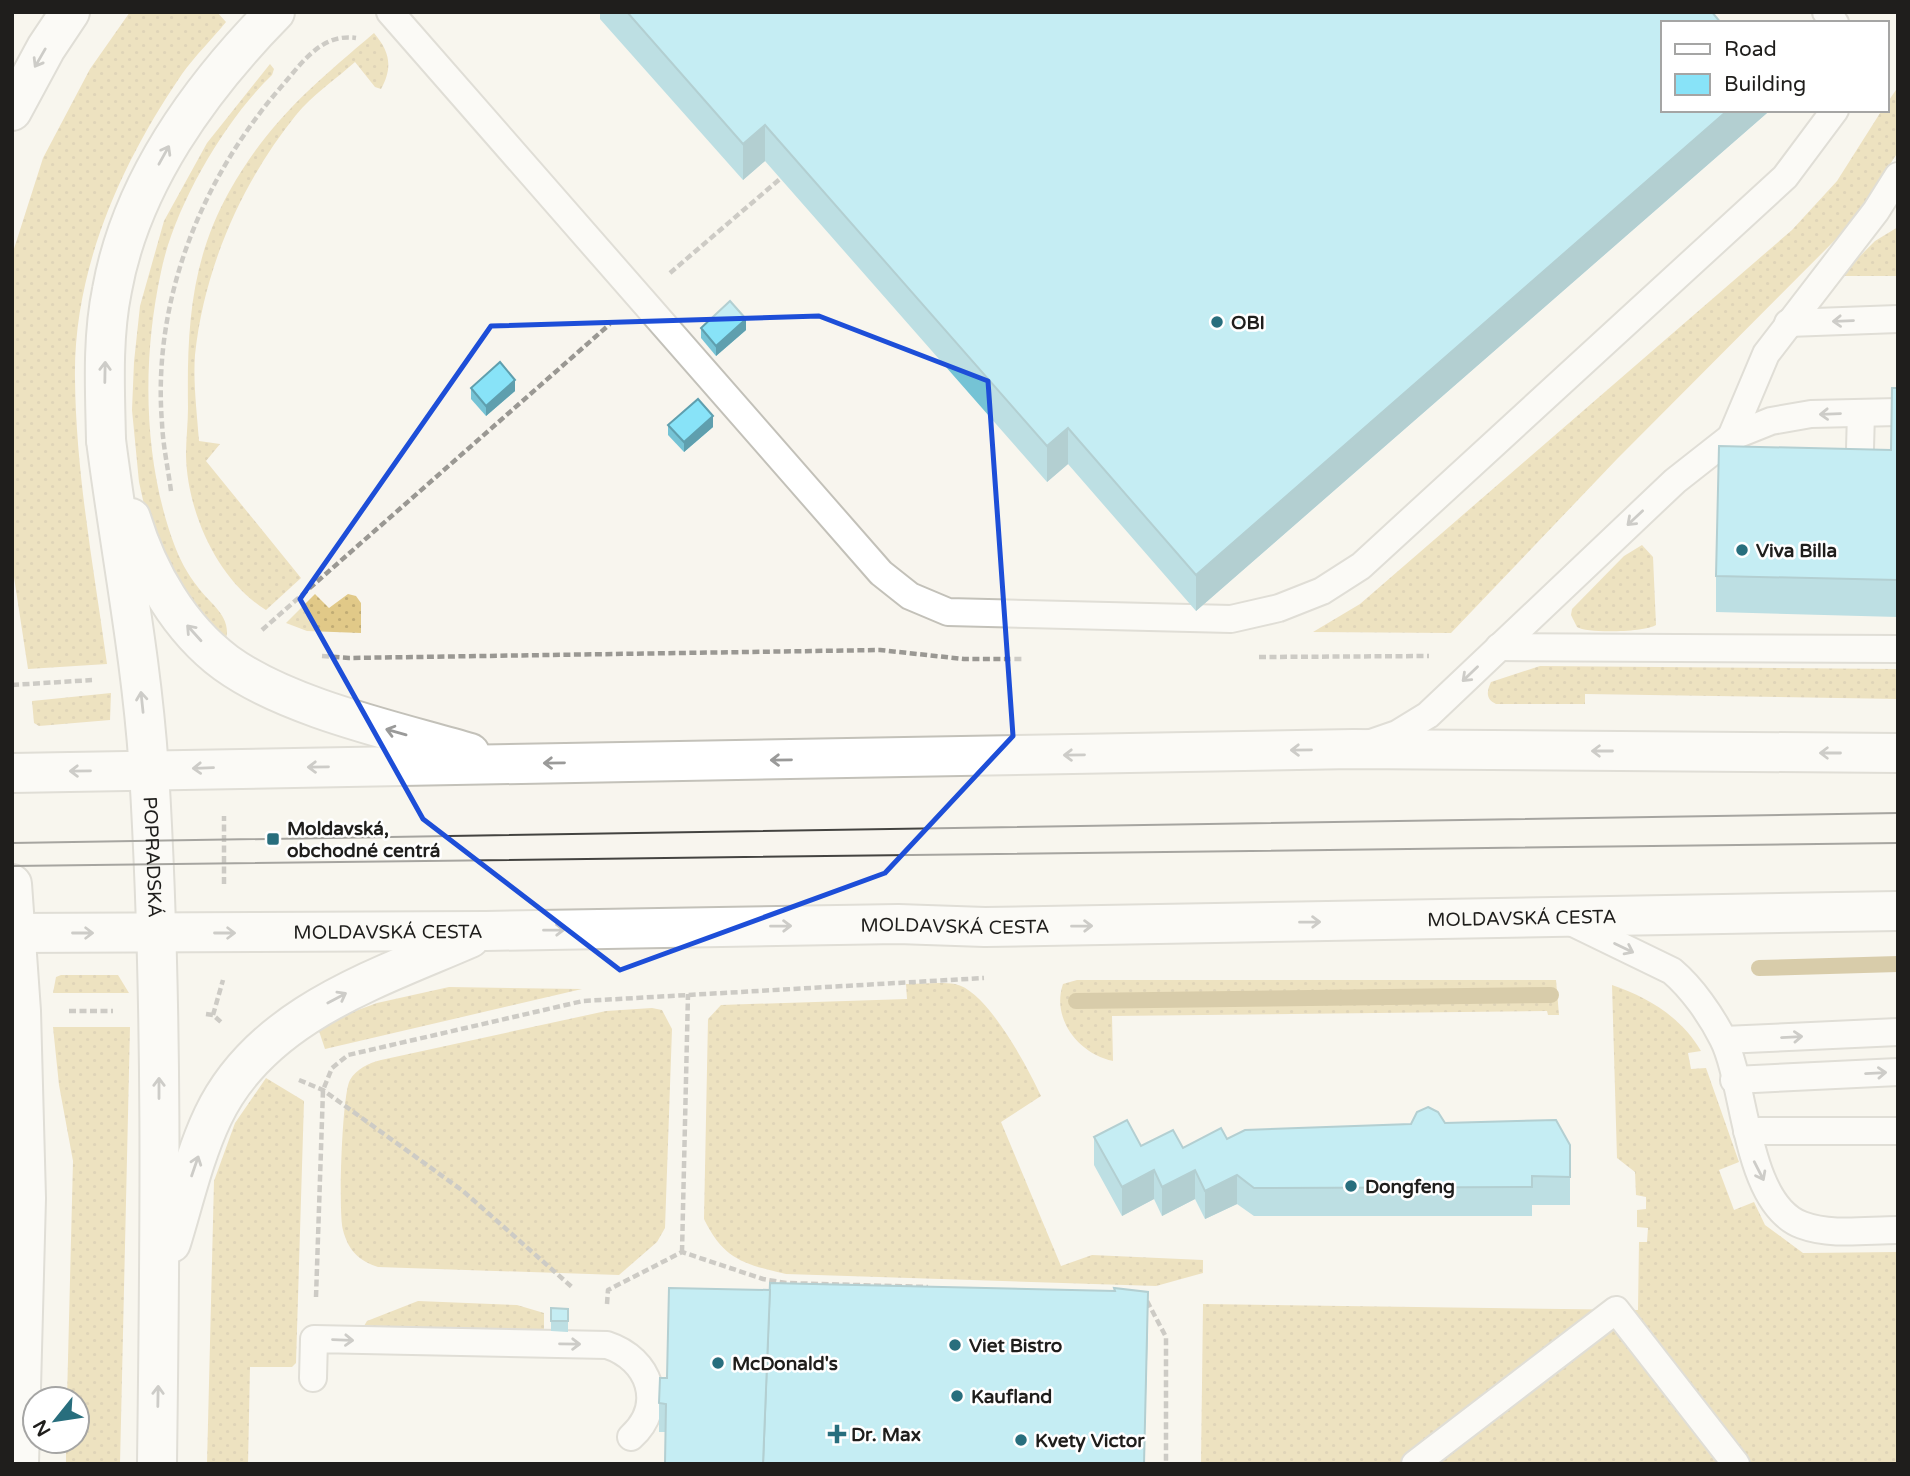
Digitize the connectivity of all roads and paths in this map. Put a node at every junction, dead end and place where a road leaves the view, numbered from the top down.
1 (69, 12) edge
2 (275, 12) edge
3 (390, 12) edge
4 (359, 38) dead end
5 (12, 111) edge
6 (1834, 112) edge
7 (1898, 176) edge
8 (781, 178) edge
9 (1887, 210) edge
10 (640, 299) junction
11 (1898, 319) edge
12 (1788, 323) junction
13 (1898, 412) edge
14 (1861, 413) junction
15 (1731, 437) junction
16 (106, 440) junction
17 (1859, 486) edge
18 (173, 501) dead end
19 (268, 639) dead end
20 (1898, 649) edge
21 (1494, 652) junction
22 (316, 656) dead end
23 (1246, 657) dead end
24 (1031, 659) dead end
25 (1353, 749) junction
26 (1898, 753) edge
27 (509, 764) junction
28 (220, 768) junction
29 (149, 769) junction
30 (12, 773) edge
31 (12, 884) edge
32 (1898, 911) edge
33 (1563, 918) junction
34 (485, 931) junction
35 (14, 933) edge
36 (157, 933) junction
37 (225, 933) junction
38 (997, 977) dead end
39 (688, 994) junction
40 (1898, 1032) edge
41 (1724, 1040) junction
42 (1898, 1072) edge
43 (1734, 1080) junction
44 (323, 1090) junction
45 (1747, 1131) junction
46 (1898, 1131) edge
47 (12, 1150) edge
48 (26, 1198) junction
49 (1898, 1230) edge
50 (160, 1278) junction
51 (937, 1287) edge
52 (573, 1288) dead end
53 (1144, 1292) edge
54 (316, 1298) dead end
55 (313, 1378) dead end
56 (632, 1437) dead end
57 (19, 1464) edge
58 (157, 1464) edge
59 (1166, 1464) edge
60 (1415, 1464) edge
61 (1736, 1464) edge

1 -> 5 street
16 -> 2 street
3 - 10 lane
4 - 18 path
6 - 10 lane
7 - 9 lane
8 - 10 path
9 - 12 lane
10 - 19 path
11 -> 12 lane
12 - 15 lane
13 - 14 lane
14 -> 15 lane
14 - 17 lane
15 -> 21 lane
27 -> 16 street
29 -> 16 street, POPRADSKÁ
20 - 21 lane
21 - 23 path
21 -> 25 lane
22 - 24 path
26 -> 25 street
25 -> 27 street
27 -> 28 street
28 -> 29 street
28 - 37 path
29 -> 30 street
29 - 36 street, POPRADSKÁ
31 - 35 street
32 - 33 street, MOLDAVSKÁ CESTA
34 -> 33 street, MOLDAVSKÁ CESTA
33 -> 41 lane
37 -> 34 street, MOLDAVSKÁ CESTA
50 -> 34 street, POPRADSKÁ
35 -> 36 street, MOLDAVSKÁ CESTA
35 - 48 street
36 - 37 street, MOLDAVSKÁ CESTA
50 -> 36 street, POPRADSKÁ
38 - 39 path
39 - 44 path
39 - 51 path
41 -> 40 lane
41 - 43 lane
43 -> 42 lane
43 - 45 lane
44 - 52 path
44 - 54 path
45 - 46 lane
45 -> 49 lane
47 - 48 street
48 - 57 street
58 -> 50 street, POPRADSKÁ
53 - 59 path
55 -> 56 lane
60 - 61 lane

